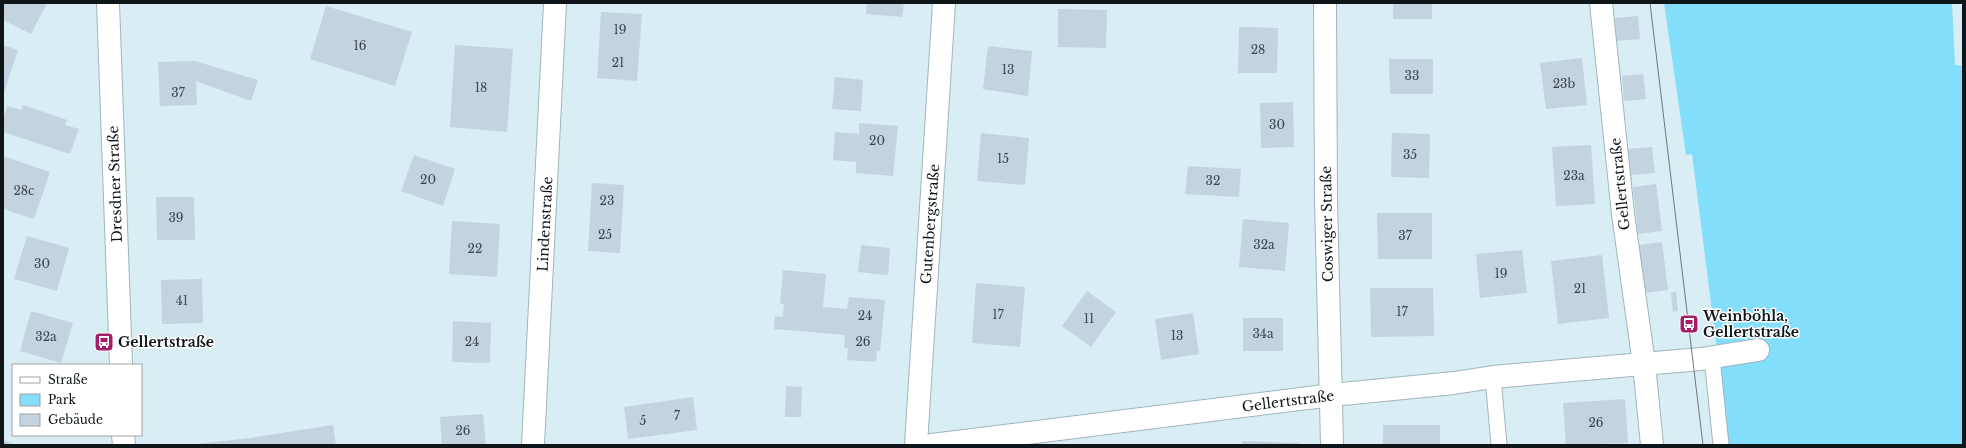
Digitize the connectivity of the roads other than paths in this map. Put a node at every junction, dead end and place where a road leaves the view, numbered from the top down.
1 (108, 3) edge
2 (555, 3) edge
3 (944, 3) edge
4 (1325, 3) edge
5 (1601, 3) edge
6 (1758, 350) dead end
7 (1712, 358) junction
8 (121, 364) edge
9 (1644, 364) junction
10 (1494, 377) junction
11 (1332, 395) junction
12 (533, 445) edge
13 (916, 445) edge
14 (932, 445) edge
15 (1332, 445) edge
16 (1499, 445) edge
17 (1652, 445) edge
18 (1721, 445) edge

1 - 8 street, Dresdner Straße
2 - 12 street, Lindenstraße
3 - 13 street, Gutenbergstraße
4 - 11 street, Coswiger Straße
5 - 9 street, Gellertstraße
6 - 7 street, Gellertstraße
7 - 9 street, Gellertstraße
7 - 18 lane
9 - 10 street, Gellertstraße
9 - 17 street, Gellertstraße
10 - 11 street, Gellertstraße
10 - 16 lane
11 - 14 street, Gellertstraße
11 - 15 street, Coswiger Straße

